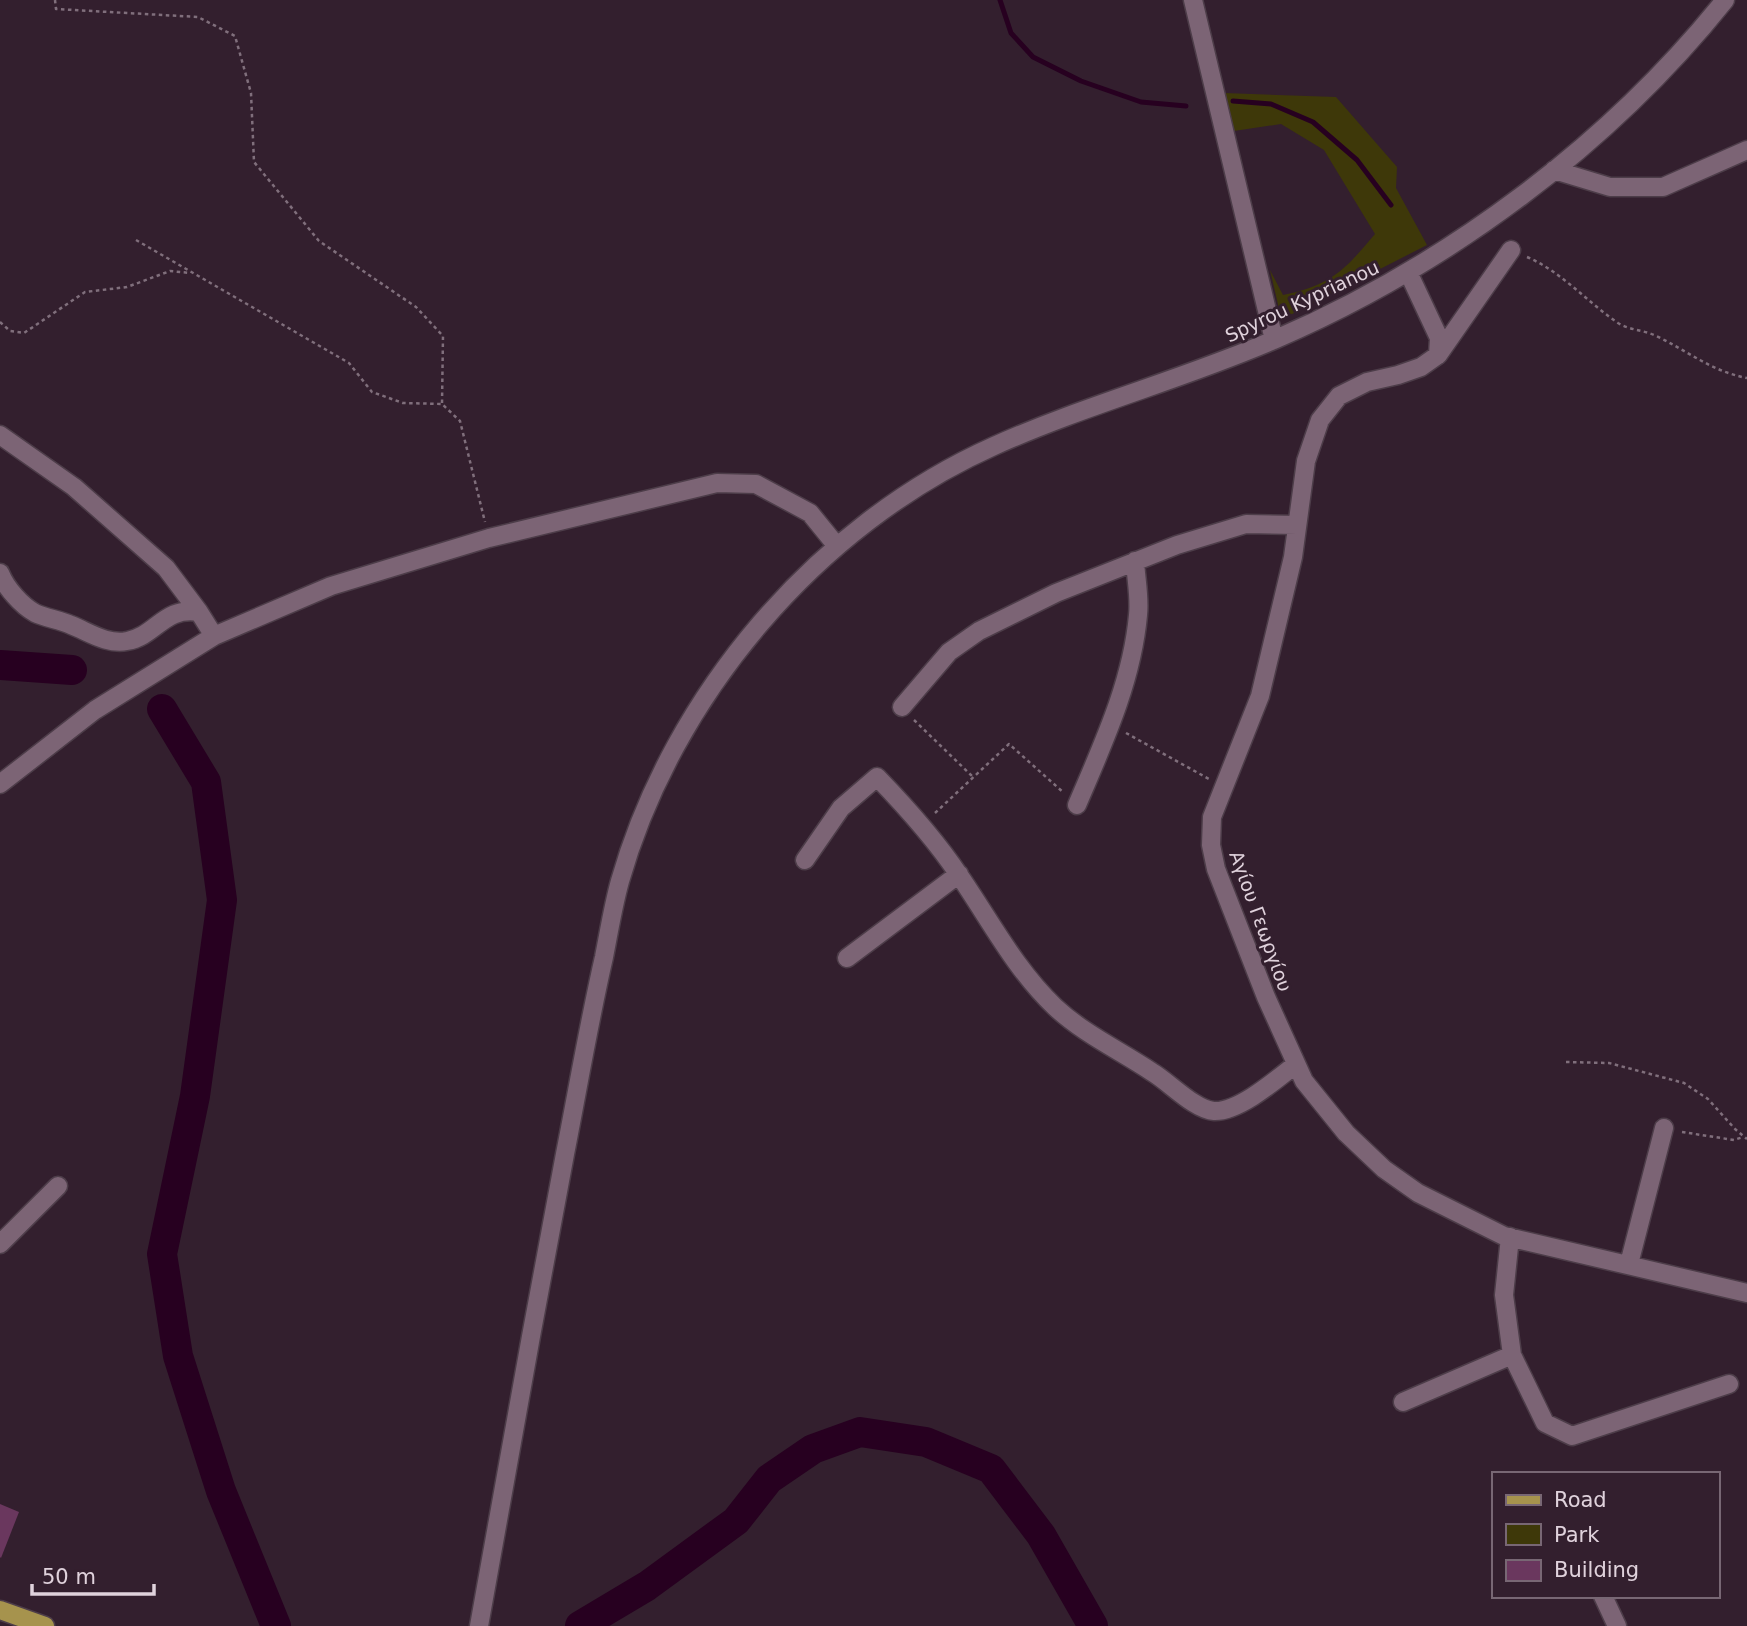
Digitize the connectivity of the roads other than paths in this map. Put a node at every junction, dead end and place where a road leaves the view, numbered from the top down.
1 (1193, 0) edge
2 (1725, 0) edge
3 (1743, 157) edge
4 (1554, 170) junction
5 (1511, 250) road end
6 (1409, 274) junction
7 (1275, 340) junction
8 (1438, 355) junction
9 (0, 435) edge
10 (1297, 525) junction
11 (836, 545) junction
12 (1135, 561) junction
13 (0, 573) edge
14 (199, 612) junction
15 (214, 636) junction
16 (902, 707) road end
17 (0, 784) edge
18 (1077, 805) road end
19 (804, 859) dead end
20 (959, 874) junction
21 (847, 958) dead end
22 (1296, 1064) junction
23 (1664, 1128) road end
24 (58, 1186) dead end
25 (1510, 1237) junction
26 (0, 1244) edge
27 (1629, 1264) junction
28 (1747, 1293) edge
29 (1512, 1355) junction
30 (1728, 1384) dead end
31 (1403, 1402) dead end
32 (1604, 1598) edge
33 (0, 1610) edge
34 (45, 1626) edge
35 (479, 1626) edge
36 (1617, 1626) edge

1 - 7 street
2 - 4 street, Spyrou Kyprianou
3 - 4 street
4 - 6 street, Spyrou Kyprianou
5 - 8 street
6 - 7 street, Spyrou Kyprianou
6 - 8 street
7 - 11 street, Spyrou Kyprianou
8 - 10 street, Αγίου Γεωργίου
9 - 14 street
10 - 12 street
10 - 22 street, Αγίου Γεωργίου
11 - 15 street
11 - 35 street, Spyrou Kyprianou
12 - 16 street
12 - 18 street
13 - 14 street
14 - 15 street
15 - 17 street
19 - 20 street
20 - 21 street
20 - 22 street
22 - 25 street, Αγίου Γεωργίου
23 - 27 street
24 - 26 street
25 - 27 street, Αγίου Γεωργίου
25 - 29 street
27 - 28 street, Αγίου Γεωργίου
29 - 30 street
29 - 31 street
32 - 36 street
33 - 34 main road

